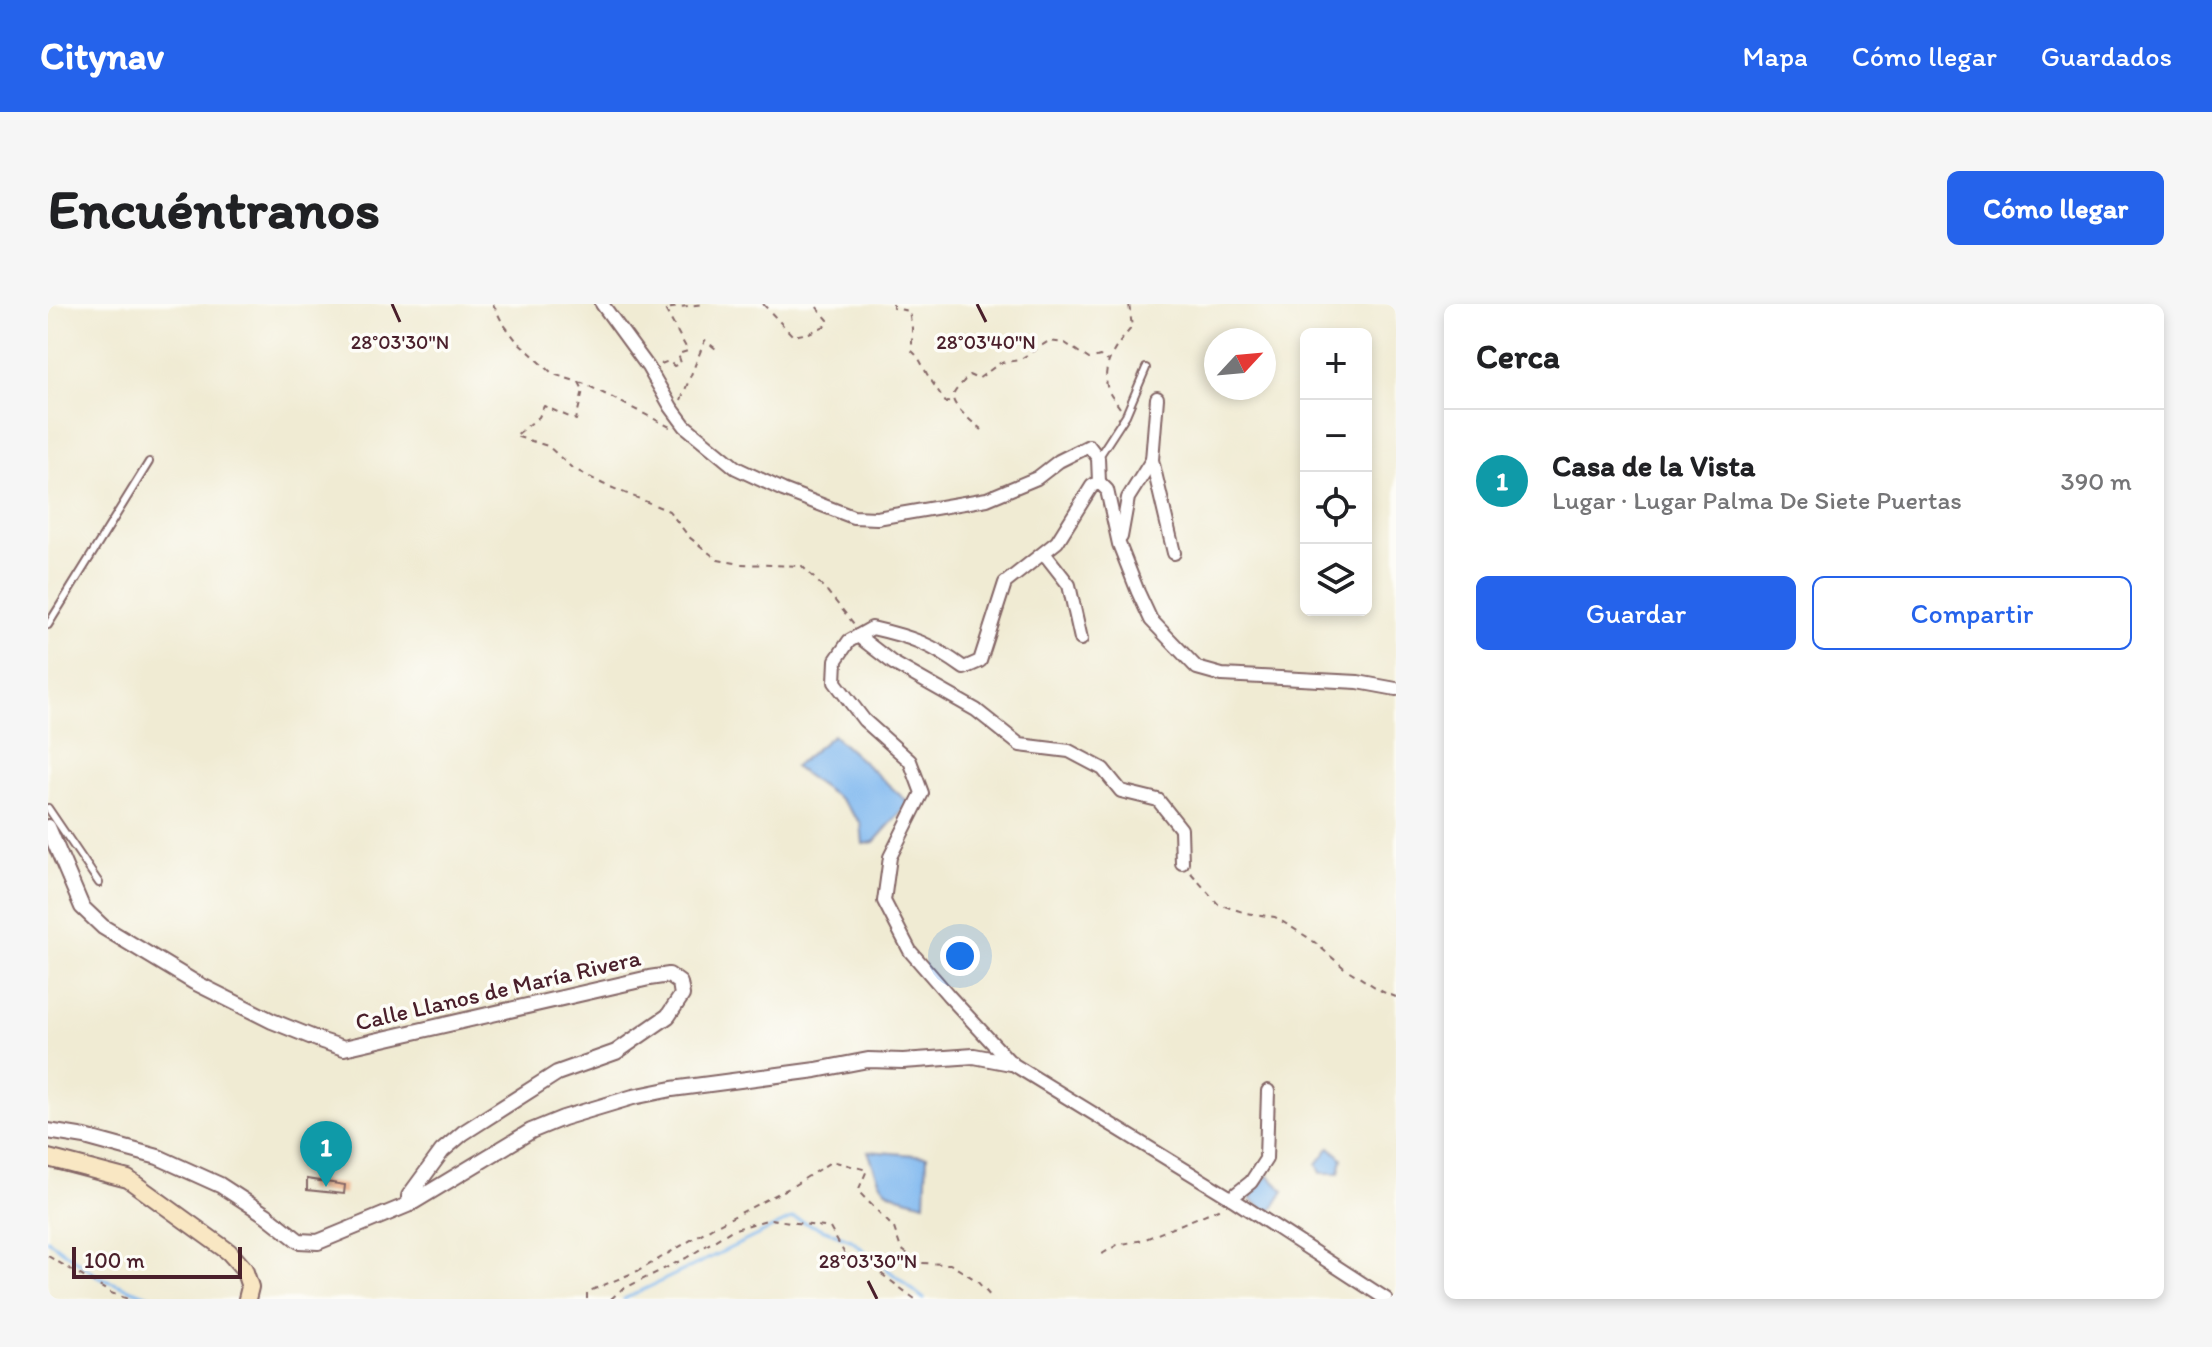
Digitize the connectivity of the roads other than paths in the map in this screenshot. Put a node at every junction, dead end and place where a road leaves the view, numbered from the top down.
1 (602, 304) edge
2 (1146, 368) dead end
3 (1157, 398) dead end
4 (1098, 458) junction
5 (1152, 460) junction
6 (149, 462) dead end
7 (1099, 482) junction
8 (1119, 544) junction
9 (1044, 553) junction
10 (1174, 553) dead end
11 (48, 625) edge
12 (861, 634) junction
13 (1081, 639) dead end
14 (1396, 689) edge
15 (48, 808) edge
16 (48, 827) edge
17 (1182, 863) road end
18 (99, 883) dead end
19 (1011, 1063) junction
20 (1268, 1091) dead end
21 (48, 1131) edge
22 (48, 1158) edge
23 (1231, 1198) junction
24 (410, 1204) junction
25 (248, 1293) edge
26 (1386, 1299) edge

1 - 4 street
2 - 4 lane
3 - 5 street
4 - 7 street
5 - 8 street
5 - 10 street
6 - 11 lane
7 - 8 street
7 - 9 street
8 - 14 street
9 - 12 street
9 - 13 street
12 - 17 street
12 - 19 street
15 - 18 lane
16 - 24 street, Calle Llanos de María Rivera
19 - 23 street
19 - 24 street
20 - 23 street
21 - 24 street
22 - 25 main road
23 - 26 street

